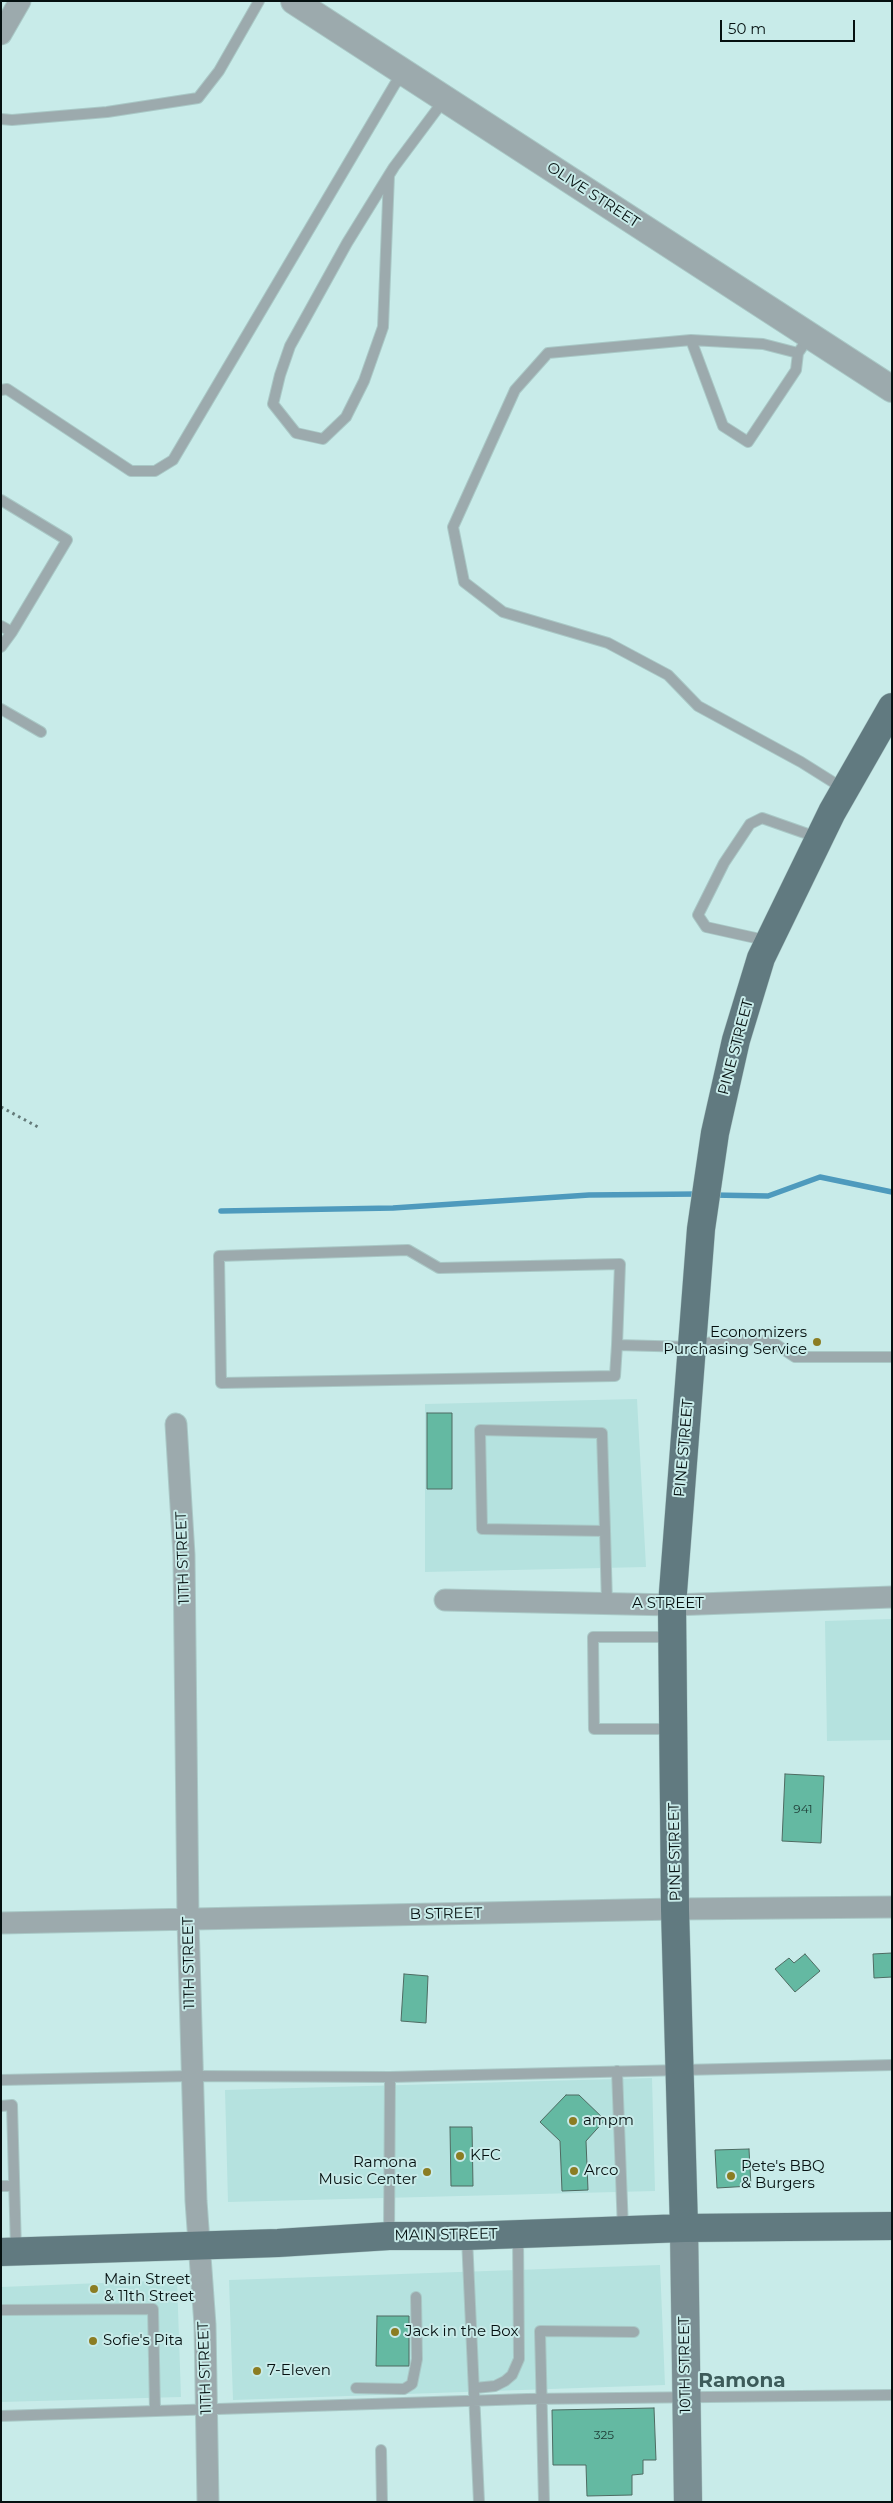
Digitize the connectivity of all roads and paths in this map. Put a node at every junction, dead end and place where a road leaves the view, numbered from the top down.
1 (20, 1) edge
2 (260, 1) edge
3 (302, 4) edge
4 (1, 34) edge
5 (405, 74) junction
6 (445, 99) junction
7 (1, 119) edge
8 (389, 175) junction
9 (691, 340) junction
10 (804, 344) junction
11 (892, 389) edge
12 (1, 390) edge
13 (1, 500) edge
14 (1, 626) edge
15 (12, 632) junction
16 (1, 647) edge
17 (892, 707) edge
18 (1, 708) edge
19 (41, 732) dead end
20 (845, 790) junction
21 (820, 839) junction
22 (769, 941) junction
23 (1, 1107) edge
24 (38, 1127) dead end
25 (616, 1345) junction
26 (692, 1347) junction
27 (892, 1358) edge
28 (176, 1424) dead end
29 (606, 1531) junction
30 (892, 1597) edge
31 (444, 1600) dead end
32 (607, 1604) junction
33 (672, 1605) junction
34 (672, 1637) junction
35 (673, 1729) junction
36 (892, 1907) edge
37 (676, 1909) junction
38 (188, 1920) junction
39 (1, 1923) edge
40 (892, 2066) edge
41 (681, 2069) junction
42 (617, 2071) junction
43 (192, 2076) junction
44 (390, 2077) junction
45 (1, 2080) edge
46 (1, 2106) edge
47 (1, 2186) edge
48 (14, 2186) junction
49 (892, 2226) edge
50 (684, 2228) junction
51 (623, 2230) junction
52 (518, 2234) junction
53 (389, 2236) junction
54 (466, 2236) junction
55 (200, 2246) junction
56 (9, 2251) edge
57 (416, 2297) dead end
58 (1, 2310) edge
59 (634, 2332) dead end
60 (356, 2388) dead end
61 (475, 2388) junction
62 (892, 2395) edge
63 (686, 2396) junction
64 (540, 2399) junction
65 (476, 2400) junction
66 (207, 2409) junction
67 (155, 2411) junction
68 (1, 2416) edge
69 (381, 2450) dead end
70 (208, 2502) edge
71 (382, 2502) edge
72 (479, 2502) edge
73 (544, 2502) edge
74 (688, 2502) edge

1 - 4 street
2 - 7 lane
3 - 5 street, OLIVE STREET
5 - 6 street, OLIVE STREET
5 - 12 lane
6 - 8 lane
6 - 10 street, OLIVE STREET
8 - 8 lane
9 - 10 lane
9 - 10 lane
9 - 20 lane
10 - 11 street, OLIVE STREET
13 - 15 lane
14 - 15 lane
15 - 16 lane
17 - 20 main road, PINE STREET
18 - 19 lane
20 - 21 main road, PINE STREET
21 - 22 main road, PINE STREET
21 - 22 lane
22 - 26 main road, PINE STREET
23 - 24 path
25 - 25 lane
25 - 26 lane
26 - 27 lane
26 - 33 main road, PINE STREET
28 - 38 street, 11TH STREET
29 - 29 lane
29 - 32 lane
30 - 33 street, A STREET
31 - 32 street, A STREET
32 - 33 street, A STREET
33 - 34 main road, PINE STREET
34 - 35 main road, PINE STREET
34 - 35 lane
35 - 37 main road, PINE STREET
36 - 37 street, B STREET
37 - 38 street, B STREET
37 - 41 main road, PINE STREET
38 - 39 street, B STREET
38 - 43 street, 11TH STREET
40 - 41 lane
41 - 42 lane
41 - 50 main road, PINE STREET
42 - 44 lane
42 - 51 lane
43 - 44 lane
43 - 45 lane
43 - 55 street, 11TH STREET
44 - 53 lane
46 - 48 lane
47 - 48 lane
48 - 56 lane
49 - 50 main road, MAIN STREET
50 - 51 main road, MAIN STREET
50 - 63 main road, 10TH STREET
51 - 52 main road, MAIN STREET
52 - 54 main road, MAIN STREET
52 - 61 lane
53 - 54 main road, MAIN STREET
53 - 55 main road, MAIN STREET
54 - 61 lane
55 - 56 main road, MAIN STREET
55 - 66 street, 11TH STREET
57 - 60 lane
58 - 67 lane
59 - 64 lane
61 - 65 lane
62 - 63 lane
63 - 64 lane
63 - 74 main road, 10TH STREET
64 - 65 lane
64 - 73 lane
65 - 66 lane
65 - 72 lane
66 - 67 lane
66 - 70 street, 11TH STREET
67 - 68 lane
69 - 71 lane

